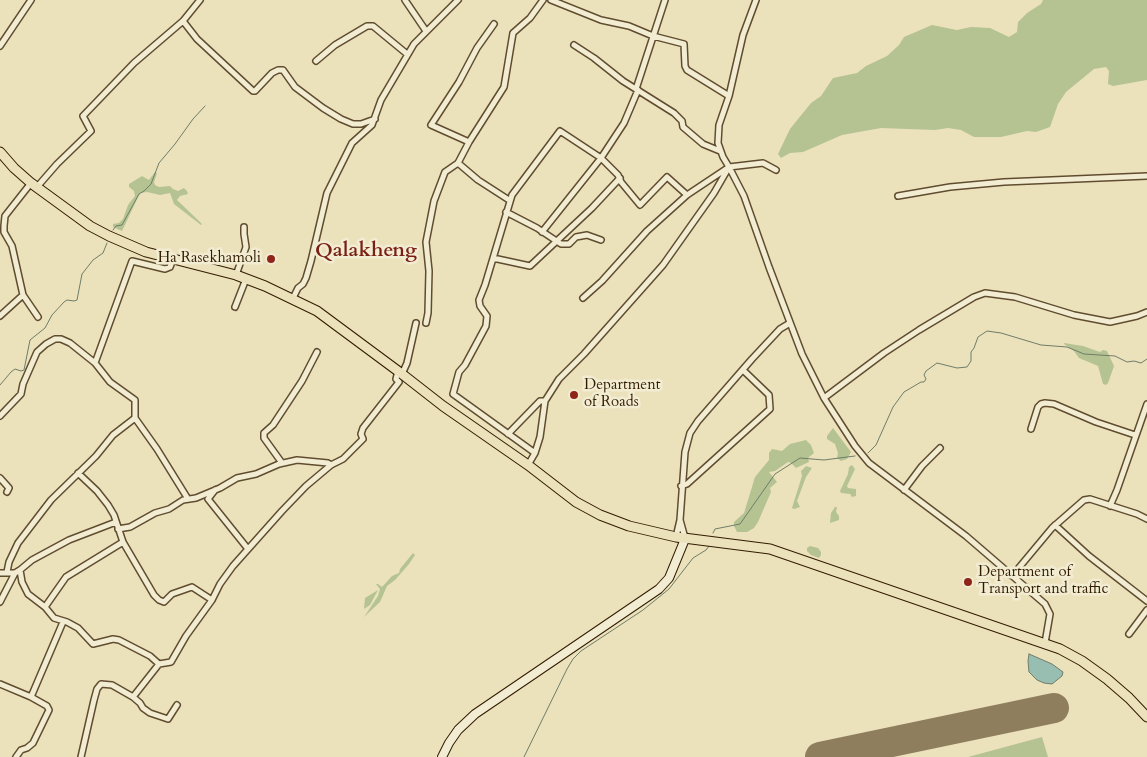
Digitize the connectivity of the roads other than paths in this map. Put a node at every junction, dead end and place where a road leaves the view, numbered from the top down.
1 (31, 0) edge
2 (200, 0) edge
3 (405, 0) edge
4 (458, 0) edge
5 (543, 0) edge
6 (551, 0) edge
7 (665, 0) edge
8 (756, 0) edge
9 (183, 21) junction
10 (494, 24) dead end
11 (426, 31) junction
12 (653, 36) junction
13 (574, 45) dead end
14 (0, 46) edge
15 (407, 54) junction
16 (316, 61) dead end
17 (637, 90) junction
18 (729, 96) junction
19 (375, 119) junction
20 (469, 142) junction
21 (720, 151) junction
22 (0, 152) edge
23 (601, 158) junction
24 (458, 163) junction
25 (730, 167) junction
26 (776, 170) dead end
27 (1147, 176) edge
28 (620, 178) junction
29 (34, 185) junction
30 (688, 195) junction
31 (898, 196) dead end
32 (509, 200) junction
33 (506, 212) junction
34 (244, 227) dead end
35 (542, 232) junction
36 (601, 240) dead end
37 (556, 241) junction
38 (493, 258) junction
39 (173, 259) junction
40 (236, 275) junction
41 (246, 279) junction
42 (23, 295) junction
43 (293, 298) junction
44 (583, 298) dead end
45 (235, 307) dead end
46 (1147, 312) edge
47 (0, 316) edge
48 (38, 317) dead end
49 (416, 323) dead end
50 (426, 323) dead end
51 (790, 323) junction
52 (318, 352) dead end
53 (95, 363) junction
54 (744, 370) junction
55 (400, 372) junction
56 (824, 398) junction
57 (545, 401) junction
58 (1147, 404) edge
59 (0, 416) edge
60 (135, 418) junction
61 (1031, 429) dead end
62 (508, 434) junction
63 (1135, 435) junction
64 (940, 448) dead end
65 (535, 453) junction
66 (282, 463) junction
67 (331, 465) junction
68 (528, 465) junction
69 (78, 473) junction
70 (0, 478) edge
71 (681, 486) junction
72 (215, 490) junction
73 (904, 490) junction
74 (7, 492) dead end
75 (188, 499) junction
76 (1110, 506) junction
77 (1147, 519) edge
78 (680, 520) junction
79 (116, 522) junction
80 (1055, 525) junction
81 (118, 529) junction
82 (681, 538) junction
83 (123, 542) junction
84 (248, 549) junction
85 (8, 572) junction
86 (17, 572) junction
87 (0, 573) edge
88 (1012, 576) junction
89 (212, 600) junction
90 (1147, 601) edge
91 (0, 602) edge
92 (44, 608) junction
93 (1147, 610) edge
94 (64, 622) junction
95 (1130, 634) dead end
96 (1045, 643) junction
97 (160, 664) junction
98 (0, 684) edge
99 (31, 697) junction
100 (133, 697) junction
101 (177, 705) dead end
102 (1147, 717) edge
103 (16, 757) edge
104 (81, 757) edge
105 (442, 757) edge

1 - 14 street
2 - 9 street
3 - 11 street
4 - 11 street
5 - 20 street
6 - 12 street
7 - 12 street
8 - 18 street
9 - 19 street
9 - 29 street
10 - 20 street
11 - 15 street
12 - 17 street
12 - 18 street
13 - 17 street
15 - 16 street
15 - 19 street
17 - 21 street
17 - 23 street
18 - 21 street
19 - 43 street
20 - 24 street
21 - 25 street
22 - 29 main road
23 - 28 street
23 - 32 street
23 - 35 street
24 - 32 street
24 - 50 street
25 - 26 street
25 - 30 street
25 - 51 street
25 - 57 street
27 - 31 street
28 - 30 street
28 - 37 street
29 - 39 main road
29 - 42 street
30 - 44 street
32 - 33 street
33 - 35 street
33 - 38 street
34 - 40 street
35 - 37 street
36 - 37 street
37 - 38 street
38 - 62 street
39 - 40 main road
39 - 53 street
40 - 41 main road
41 - 43 main road
41 - 45 street
42 - 47 street
42 - 48 street
43 - 55 main road
46 - 56 street
49 - 55 street
51 - 54 street
51 - 56 street
52 - 66 street
53 - 59 street
53 - 60 street
54 - 71 street
54 - 71 street
55 - 67 street
55 - 68 main road
56 - 73 street
57 - 62 street
57 - 65 street
58 - 63 street
60 - 69 street
60 - 75 street
61 - 63 street
62 - 65 street
63 - 76 street
64 - 73 street
65 - 68 street
66 - 67 street
66 - 72 street
67 - 84 street
68 - 82 main road
69 - 79 street
69 - 85 street
70 - 74 street
71 - 78 street
72 - 75 street
72 - 84 street
73 - 88 street
75 - 81 street
76 - 77 street
76 - 80 street
78 - 82 street
78 - 82 street
79 - 81 street
79 - 86 street
80 - 88 street
80 - 90 street
81 - 83 street
82 - 96 main road
82 - 105 main road
83 - 89 street
83 - 92 street
84 - 89 street
85 - 86 street
85 - 87 street
86 - 91 street
86 - 92 street
88 - 96 street
89 - 97 street
92 - 94 street
93 - 95 street
94 - 97 street
94 - 99 street
96 - 102 main road
97 - 100 street
98 - 99 street
99 - 103 street
100 - 101 street
100 - 104 street

